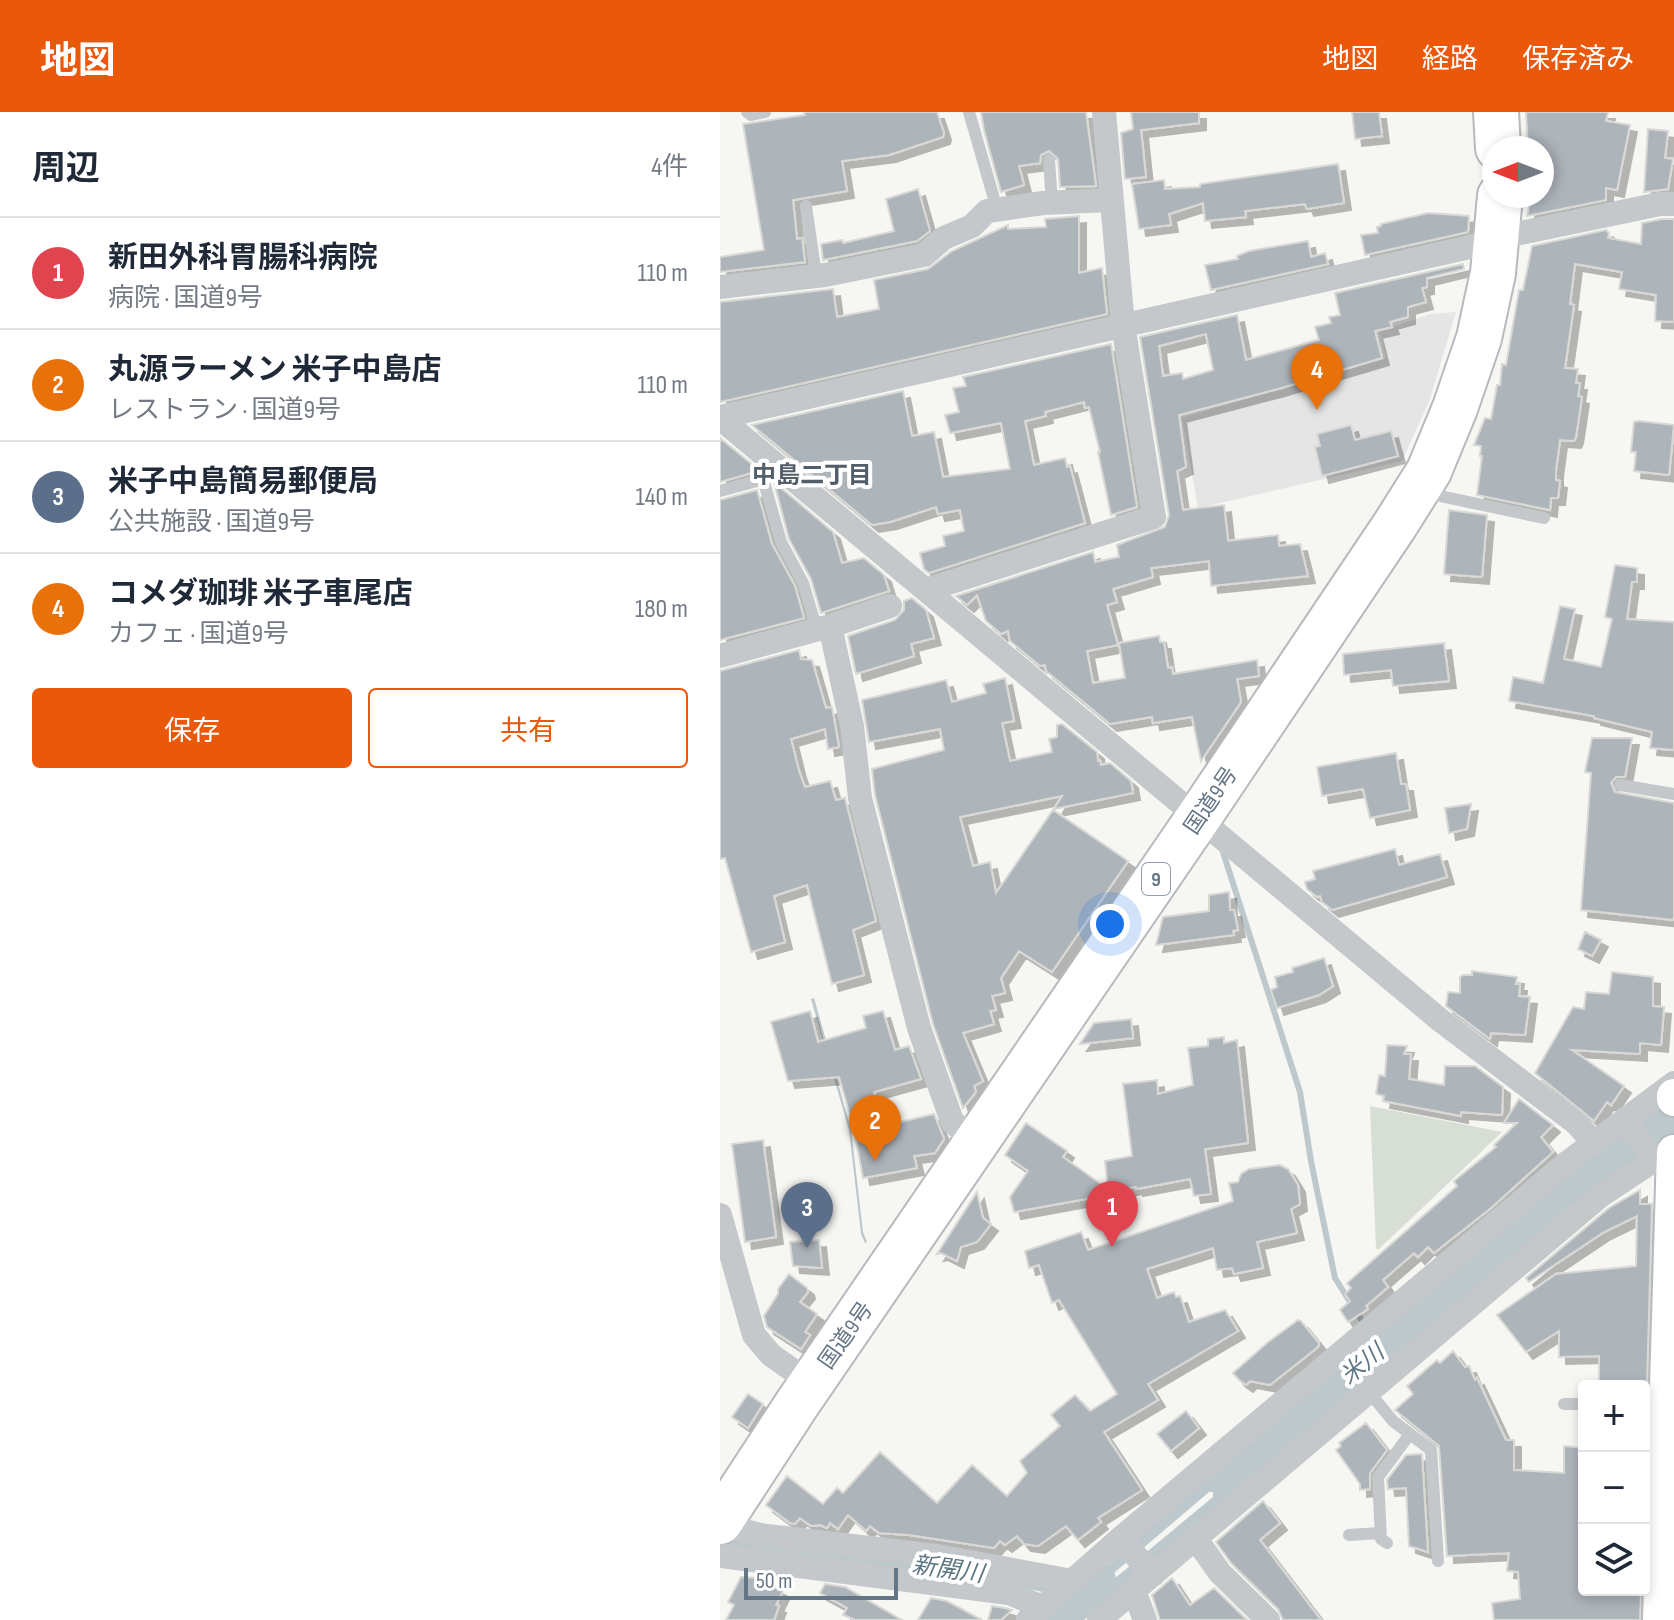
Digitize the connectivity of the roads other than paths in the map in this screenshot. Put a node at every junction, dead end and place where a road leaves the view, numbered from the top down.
1 (747, 112) edge
2 (765, 112) edge
3 (969, 112) edge
4 (1104, 112) edge
5 (1496, 112) edge
6 (1497, 136) edge
7 (1049, 160) dead end
8 (1111, 200) junction
9 (1052, 203) junction
10 (1674, 204) edge
11 (806, 206) dead end
12 (1499, 208) edge
13 (997, 209) junction
14 (1497, 240) junction
15 (816, 275) junction
16 (720, 287) edge
17 (1123, 325) junction
18 (720, 418) edge
19 (762, 453) junction
20 (764, 479) junction
21 (1417, 490) junction
22 (720, 491) edge
23 (1544, 518) dead end
24 (926, 590) junction
25 (890, 606) dead end
26 (823, 628) junction
27 (720, 656) edge
28 (1620, 785) dead end
29 (1674, 794) edge
30 (1198, 819) junction
31 (1674, 1083) edge
32 (1628, 1121) junction
33 (1593, 1142) junction
34 (976, 1144) junction
35 (1662, 1154) edge
36 (720, 1215) edge
37 (811, 1383) junction
38 (1369, 1392) junction
39 (1564, 1404) dead end
40 (1578, 1404) edge
41 (1666, 1404) edge
42 (1410, 1434) junction
43 (720, 1523) edge
44 (1349, 1535) dead end
45 (1196, 1539) junction
46 (1124, 1542) junction
47 (720, 1556) edge
48 (1438, 1561) dead end
49 (1145, 1579) junction
50 (1072, 1581) junction
51 (1035, 1613) edge
52 (1099, 1620) edge
53 (1145, 1620) edge
54 (1268, 1620) edge
55 (1660, 1620) edge

1 - 2 lane
3 - 13 lane
4 - 8 street
5 - 6 highway
7 - 9 lane
8 - 9 street
8 - 17 street
9 - 13 street
10 - 14 street
11 - 15 lane
12 - 14 highway, 国道9号 / 9
13 - 15 street
14 - 17 street
14 - 21 highway, 国道9号 / 9
15 - 16 street
17 - 18 street
17 - 24 street
18 - 19 street
19 - 20 lane
19 - 24 street
20 - 22 lane
20 - 26 lane
21 - 23 lane
21 - 30 highway, 国道9号 / 9
24 - 30 street
25 - 26 street
26 - 27 street
26 - 34 street
28 - 29 lane
30 - 33 street
30 - 34 highway, 国道9号 / 9
31 - 32 street
32 - 33 street
32 - 35 street
33 - 46 street
34 - 37 highway, 国道9号 / 9
35 - 38 street
35 - 41 street
36 - 37 street
37 - 43 highway, 国道9号 / 9
38 - 42 lane
38 - 45 street
39 - 40 lane
41 - 55 street
42 - 44 lane
42 - 48 lane
43 - 50 street
45 - 49 street
45 - 54 street
46 - 49 street
46 - 50 street
47 - 51 street
49 - 52 street
49 - 53 street
50 - 51 street

